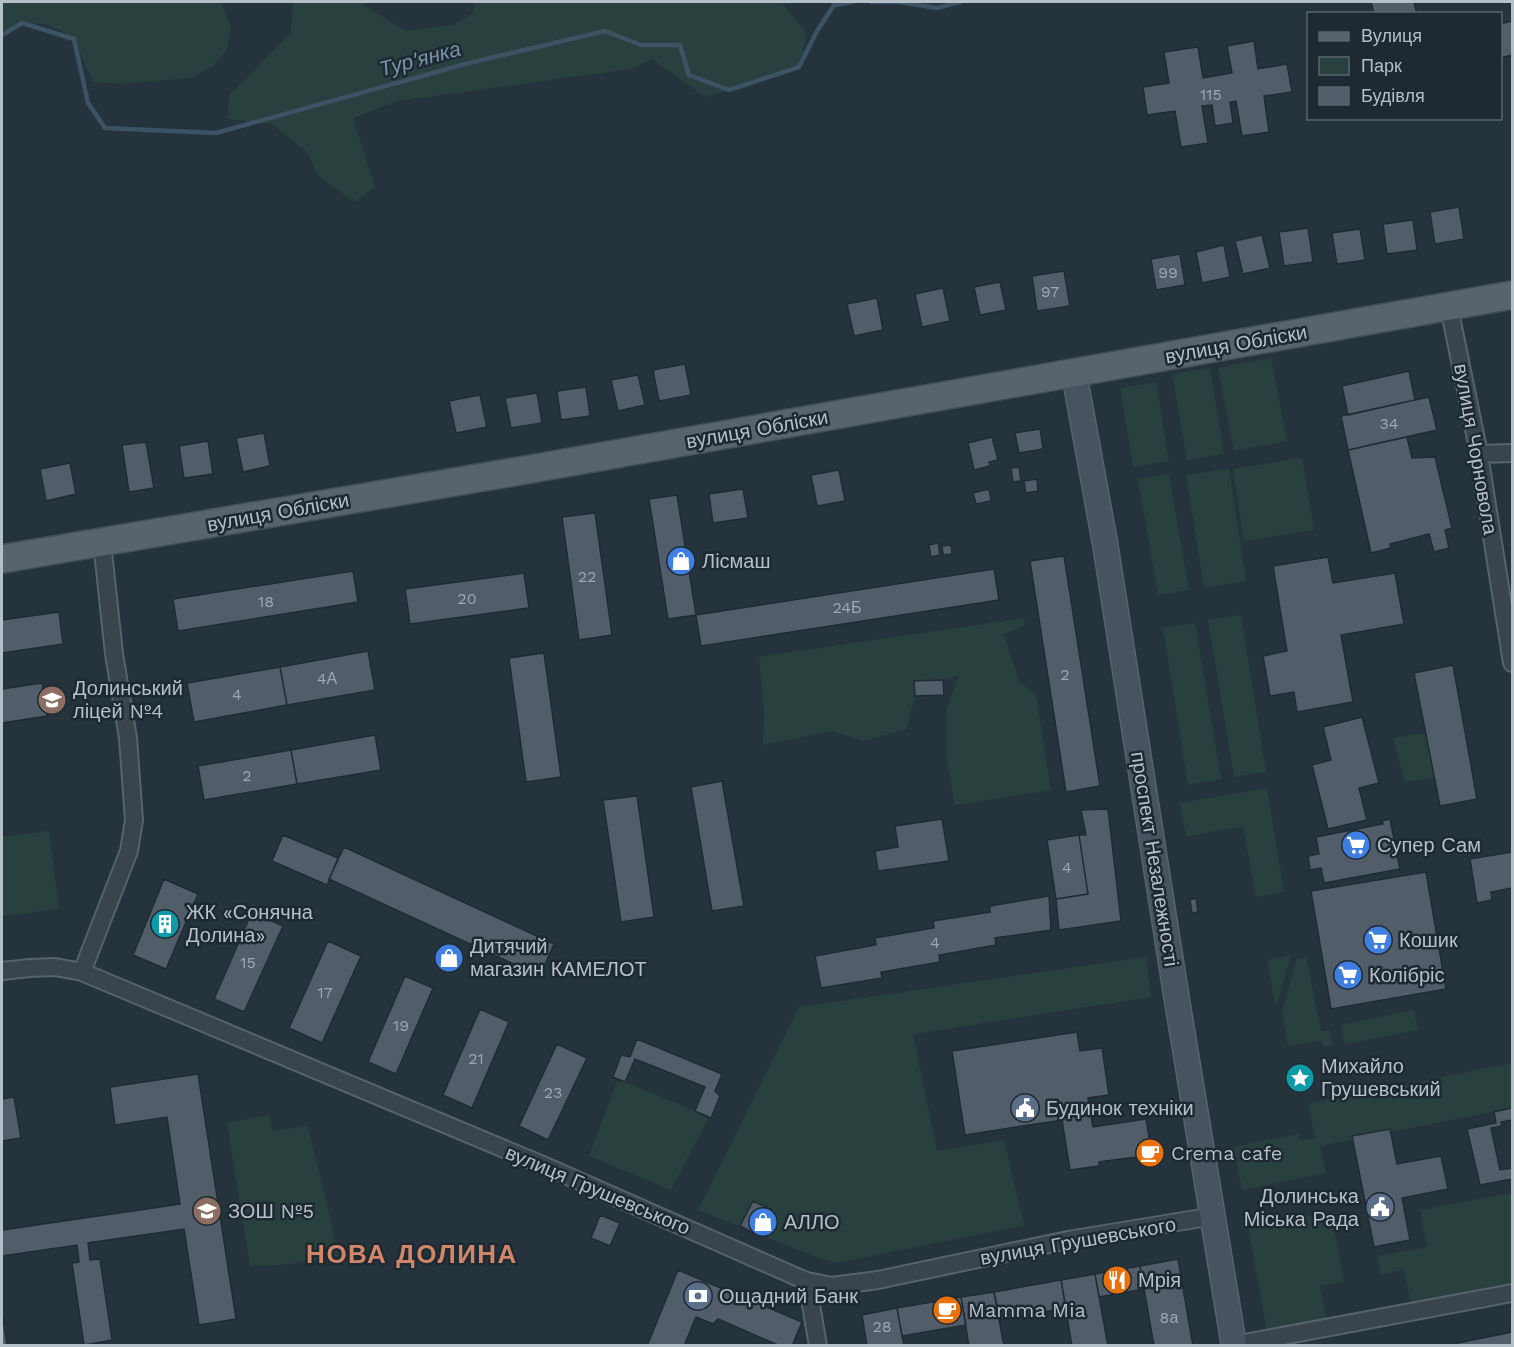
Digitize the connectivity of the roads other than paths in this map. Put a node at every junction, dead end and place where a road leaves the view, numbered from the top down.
1 (1512, 295) edge
2 (1449, 306) junction
3 (1074, 373) junction
4 (1512, 453) edge
5 (1479, 454) junction
6 (102, 542) junction
7 (2, 559) edge
8 (1512, 663) edge
9 (2, 971) edge
10 (82, 972) junction
11 (1214, 1216) junction
12 (807, 1281) junction
13 (1512, 1293) edge
14 (1234, 1345) edge
15 (818, 1346) edge

1 - 2 main road, вулиця Обліски
2 - 3 main road, вулиця Обліски
2 - 5 street, вулиця Чорновола
3 - 6 main road, вулиця Обліски
3 - 11 main road, проспект Незалежності
4 - 5 street
5 - 8 street, вулиця Чорновола
6 - 7 main road, вулиця Обліски
6 - 10 street
9 - 10 street, вулиця Грушевського
10 - 12 street, вулиця Грушевського
11 - 12 street, вулиця Грушевського
11 - 14 main road, проспект Незалежності
12 - 15 street
13 - 14 street

